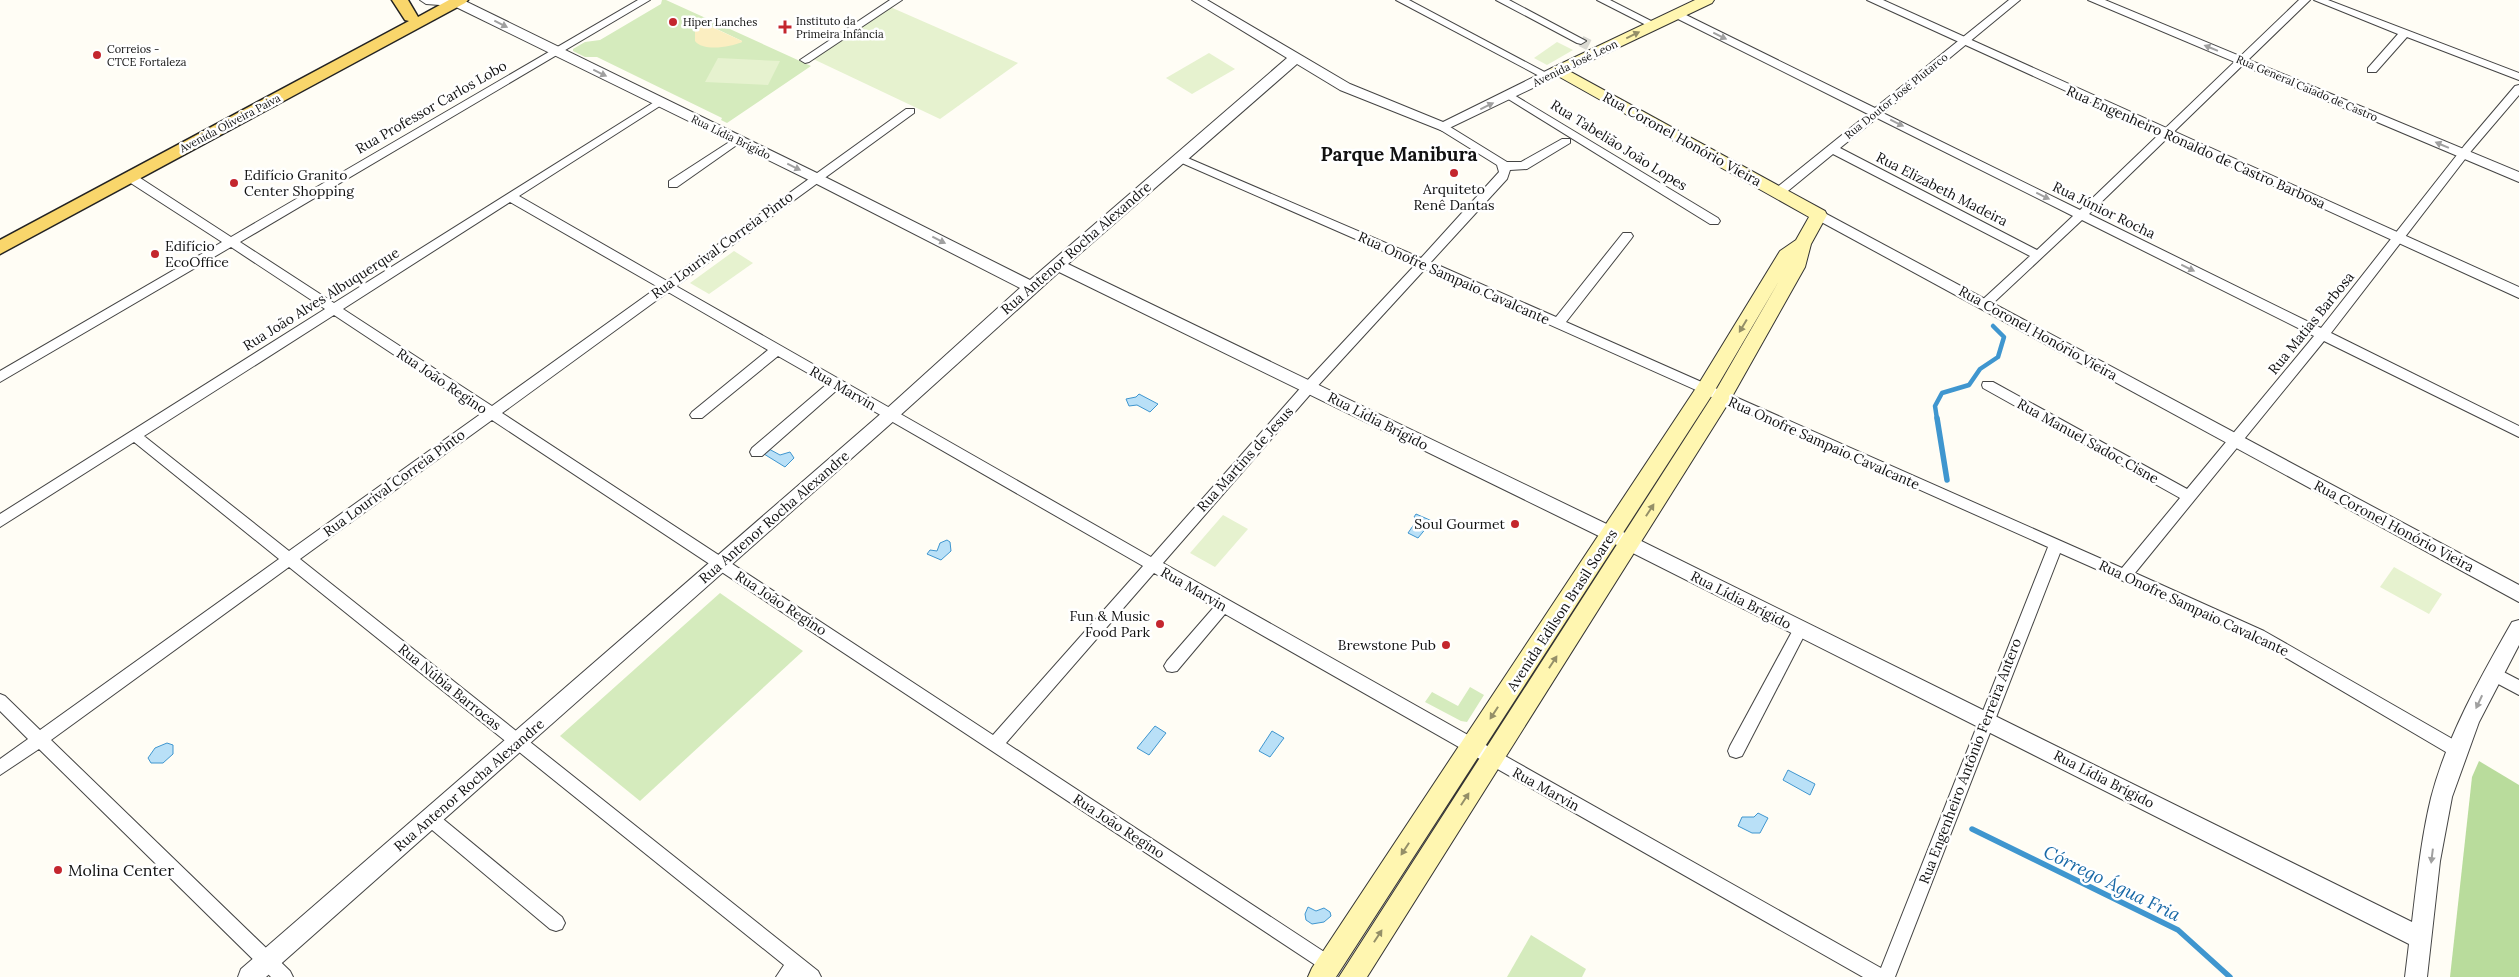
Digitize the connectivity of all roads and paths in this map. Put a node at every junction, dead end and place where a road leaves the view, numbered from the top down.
1 (400, 0) edge
2 (645, 0) edge
3 (897, 0) edge
4 (1198, 0) edge
5 (1401, 0) edge
6 (1501, 0) edge
7 (1602, 0) edge
8 (1707, 0) edge
9 (1873, 0) edge
10 (2015, 0) edge
11 (2094, 0) edge
12 (2305, 0) edge
13 (2319, 0) edge
14 (445, 1) edge
15 (1676, 14) junction
16 (410, 16) junction
17 (1654, 25) junction
18 (2405, 33) junction
19 (1964, 41) junction
20 (1590, 45) junction
21 (556, 52) junction
22 (1297, 57) junction
23 (805, 60) dead end
24 (2240, 60) junction
25 (1282, 69) junction
26 (2372, 70) dead end
27 (1552, 74) junction
28 (2519, 77) edge
29 (1345, 86) junction
30 (2519, 88) edge
31 (1509, 95) junction
32 (659, 102) junction
33 (910, 111) dead end
34 (1876, 113) junction
35 (1443, 127) junction
36 (2164, 133) junction
37 (738, 140) junction
38 (1566, 141) dead end
39 (1831, 148) junction
40 (2464, 154) junction
41 (1180, 158) junction
42 (1502, 173) junction
43 (130, 177) junction
44 (2519, 177) edge
45 (816, 178) junction
46 (673, 184) dead end
47 (1779, 192) junction
48 (511, 197) junction
49 (1820, 215) junction
50 (2080, 215) junction
51 (1714, 221) dead end
52 (0, 236) edge
53 (1627, 236) dead end
54 (2398, 239) junction
55 (229, 242) junction
56 (0, 248) edge
57 (2039, 256) junction
58 (1422, 263) junction
59 (1058, 265) junction
60 (665, 286) junction
61 (1031, 287) junction
62 (2519, 293) edge
63 (1985, 304) junction
64 (333, 308) junction
65 (1557, 324) junction
66 (2323, 334) junction
67 (777, 350) junction
68 (0, 377) edge
69 (836, 384) junction
70 (1988, 385) dead end
71 (1309, 387) junction
72 (1714, 394) junction
73 (490, 413) junction
74 (697, 415) dead end
75 (890, 415) junction
76 (2519, 432) edge
77 (135, 436) junction
78 (2235, 441) junction
79 (757, 452) dead end
80 (2189, 497) junction
81 (0, 521) edge
82 (1620, 539) junction
83 (2056, 545) junction
84 (290, 559) junction
85 (721, 563) junction
86 (1153, 565) junction
87 (2124, 576) junction
88 (2519, 594) edge
89 (1223, 606) junction
90 (2519, 628) edge
91 (1800, 630) junction
92 (1172, 666) dead end
93 (2492, 673) junction
94 (2519, 688) edge
95 (0, 701) edge
96 (1986, 720) junction
97 (40, 739) junction
98 (518, 742) junction
99 (995, 744) junction
100 (1472, 747) junction
101 (2457, 750) junction
102 (1736, 752) dead end
103 (1492, 758) junction
104 (0, 768) edge
105 (430, 819) junction
106 (556, 923) dead end
107 (2422, 939) junction
108 (267, 961) junction
109 (791, 971) edge
110 (1333, 973) edge
111 (249, 977) edge
112 (284, 977) edge
113 (812, 977) edge
114 (1352, 977) edge
115 (1880, 977) edge
116 (1886, 977) edge
117 (2416, 977) edge

1 - 16 main road
2 - 21 street, Rua Professor Carlos Lobo
3 - 23 street
4 - 22 street
5 - 27 street, Rua Coronel Honório Vieira
6 - 20 street
7 - 17 street
8 - 15 main road, Avenida José Leon
9 - 19 street, Rua Engenheiro Ronaldo de Castro Barbosa
10 - 19 street, Rua Doutor José Plutarco
24 -> 11 street, Rua General Caiado de Castro
12 - 24 street
13 - 18 street
14 - 16 main road, Avenida Oliveira Paiva
14 -> 21 street, Rua Lídia Brígido
14 - 43 main road, Avenida Oliveira Paiva
15 - 17 main road, Avenida José Leon
15 -> 34 street, Rua Júnior Rocha
16 - 52 main road, Avenida Oliveira Paiva
20 -> 17 main road, Avenida José Leon
18 - 26 street
18 - 28 street
19 - 34 street, Rua Doutor José Plutarco
19 - 36 street, Rua Engenheiro Ronaldo de Castro Barbosa
20 - 27 main road, Avenida José Leon
21 -> 32 street, Rua Lídia Brígido
21 - 55 street, Rua Professor Carlos Lobo
22 - 25 street, Rua Antenor Rocha Alexandre
22 - 29 street
24 - 36 street
40 -> 24 street, Rua General Caiado de Castro
25 - 29 street
25 - 41 street, Rua Antenor Rocha Alexandre
27 - 31 street, Avenida José Leon
27 - 47 main road, Rua Coronel Honório Vieira
29 - 35 street
30 - 40 street, Rua Matias Barbosa
35 -> 31 street, Avenida José Leon
31 - 51 street, Rua Tabelião João Lopes
32 - 37 street, Rua Lídia Brígido
32 - 48 street, Rua João Alves Albuquerque
33 - 45 street, Rua Lourival Correia Pìnto
34 - 39 street, Rua Doutor José Plutarco
34 -> 50 street, Rua Júnior Rocha
35 - 42 street
36 - 50 street
36 - 54 street, Rua Engenheiro Ronaldo de Castro Barbosa
37 -> 45 street, Rua Lídia Brígido
37 - 46 street
38 - 42 street
39 - 47 street, Rua Doutor José Plutarco
39 - 57 street, Rua Elizabeth Madeira
40 - 44 street, Rua General Caiado de Castro
40 - 54 street, Rua Matias Barbosa
41 - 58 street, Rua Onofre Sampaio Cavalcante
41 - 59 street, Rua Antenor Rocha Alexandre
42 - 58 street, Rua Martins de Jesus
43 - 55 street, Rua João Regino
43 - 56 main road, Avenida Oliveira Paiva
45 - 60 street, Rua Lourival Correia Pìnto
45 -> 61 street, Rua Lídia Brígido
47 - 49 main road, Rua Coronel Honório Vieira
48 - 60 street, Rua Marvin
48 - 64 street, Rua João Alves Albuquerque
49 - 63 street, Rua Coronel Honório Vieira
49 - 72 main road, Avenida Edilson Brasil Soares
50 - 57 street
50 -> 66 street, Rua Júnior Rocha
53 - 65 street
54 - 62 street, Rua Engenheiro Ronaldo de Castro Barbosa
54 - 66 street, Rua Matias Barbosa
55 - 64 street, Rua João Regino
55 - 68 street, Rua Professor Carlos Lobo
57 - 63 street
58 - 65 street, Rua Onofre Sampaio Cavalcante
58 - 71 street, Rua Martins de Jesus
59 - 61 street, Rua Antenor Rocha Alexandre
59 - 71 street, Rua Lídia Brígido
60 - 67 street, Rua Marvin
60 - 73 street, Rua Lourival Correia Pìnto
61 - 75 street, Rua Antenor Rocha Alexandre
63 - 78 street, Rua Coronel Honório Vieira
64 - 73 street, Rua João Regino
64 - 77 street, Rua João Alves Albuquerque
65 - 72 street, Rua Onofre Sampaio Cavalcante
66 - 76 street, Rua Júnior Rocha
66 - 78 street, Rua Matias Barbosa
67 - 69 street, Rua Marvin
67 - 74 street
69 - 75 street, Rua Marvin
69 - 79 street
70 - 80 street, Rua Manuel Sadoc Cisne
71 - 82 street, Rua Lídia Brígido
71 - 86 street, Rua Martins de Jesus
72 - 82 main road, Avenida Edilson Brasil Soares
72 - 83 street, Rua Onofre Sampaio Cavalcante
73 - 84 street, Rua Lourival Correia Pìnto
73 - 85 street, Rua João Regino
75 - 85 street, Rua Antenor Rocha Alexandre
75 - 86 street, Rua Marvin
77 - 81 street, Rua João Alves Albuquerque
77 - 84 street, Rua Núbia Barrocas
78 - 80 street, Rua Matias Barbosa
78 - 88 street, Rua Coronel Honório Vieira
80 - 87 street, Rua Matias Barbosa
82 - 91 street, Rua Lídia Brígido
82 -> 100 main road, Avenida Edilson Brasil Soares
103 -> 82 main road, Avenida Edilson Brasil Soares
83 - 87 street, Rua Onofre Sampaio Cavalcante
83 - 96 street, Rua Engenheiro Antônio Ferreira Antero
84 - 97 street, Rua Lourival Correia Pìnto
84 - 98 street, Rua Núbia Barrocas
85 - 98 street, Rua Antenor Rocha Alexandre
85 - 99 street, Rua João Regino
86 - 89 street, Rua Marvin
86 - 99 street, Rua Martins de Jesus
87 - 101 street, Rua Onofre Sampaio Cavalcante
89 - 92 street
89 - 100 street, Rua Marvin
90 - 93 street
91 - 96 street, Rua Lídia Brígido
91 - 102 street
93 - 94 street
93 -> 101 street
95 - 97 street
96 - 107 street, Rua Lídia Brígido
96 - 116 street, Rua Engenheiro Antônio Ferreira Antero
97 - 104 street, Rua Lourival Correia Pìnto
97 - 108 street
98 - 105 street, Rua Antenor Rocha Alexandre
98 - 109 street, Rua Núbia Barrocas
99 - 110 street, Rua João Regino
100 - 103 street, Rua Marvin
100 -> 110 main road, Avenida Edilson Brasil Soares
101 -> 107 street
114 -> 103 main road, Avenida Edilson Brasil Soares
103 - 115 street, Rua Marvin
105 - 106 street
105 - 108 street, Rua Antenor Rocha Alexandre
107 - 117 street
108 - 111 street, Rua Antenor Rocha Alexandre
108 - 112 street
109 - 113 street, Rua Núbia Barrocas

